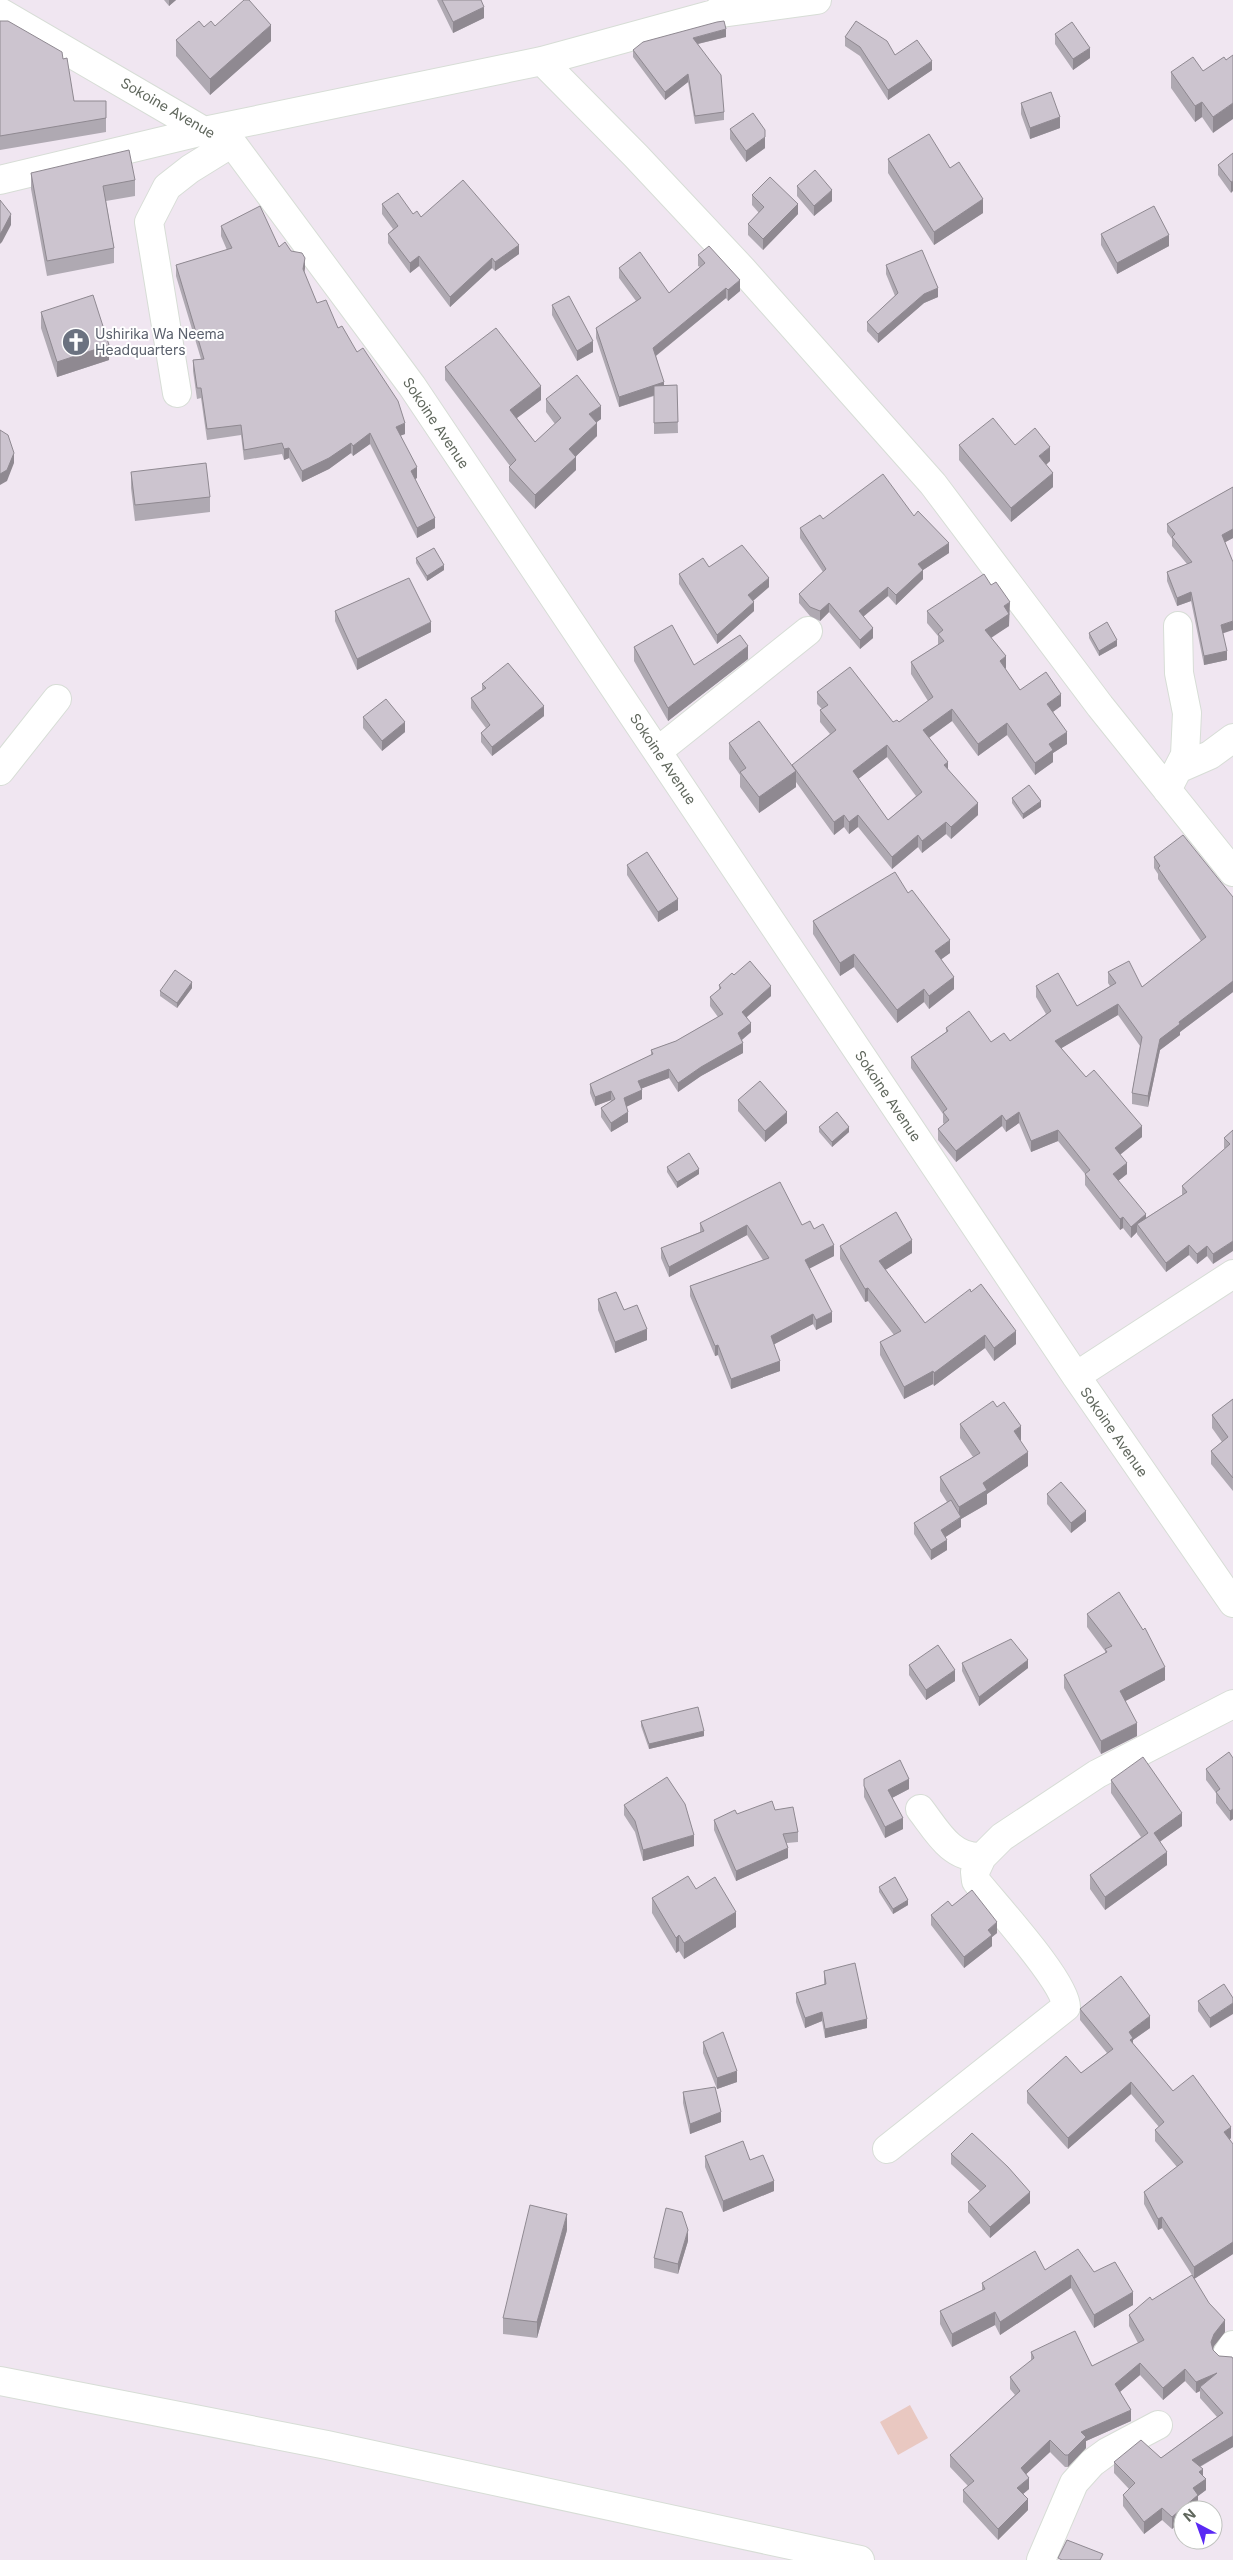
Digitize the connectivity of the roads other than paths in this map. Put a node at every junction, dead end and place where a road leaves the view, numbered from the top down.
1 (817, 0) edge
2 (724, 7) edge
3 (0, 12) edge
4 (542, 61) junction
5 (204, 131) junction
6 (232, 143) junction
7 (0, 180) edge
8 (177, 393) dead end
9 (1178, 626) dead end
10 (808, 631) dead end
11 (57, 699) dead end
12 (1233, 738) edge
13 (658, 751) junction
14 (0, 770) edge
15 (1173, 779) junction
16 (1233, 872) edge
17 (1233, 1274) edge
18 (1076, 1376) junction
19 (1233, 1603) edge
20 (1233, 1704) edge
21 (920, 1809) dead end
22 (982, 1857) junction
23 (887, 2149) dead end
24 (0, 2381) edge
25 (1158, 2425) dead end
26 (860, 2560) edge
27 (1041, 2560) edge

1 - 2 street
2 - 4 street
3 - 5 street, Sokoine Avenue
4 - 5 street
4 - 15 street
5 - 6 street, Sokoine Avenue
5 - 7 street
6 - 8 street
6 - 13 street, Sokoine Avenue
9 - 15 street
10 - 13 street
11 - 14 street
12 - 15 street
13 - 18 street, Sokoine Avenue
15 - 16 street
17 - 18 street
18 - 19 street, Sokoine Avenue
20 - 22 street
21 - 22 street
22 - 23 street
24 - 26 street
25 - 27 street

